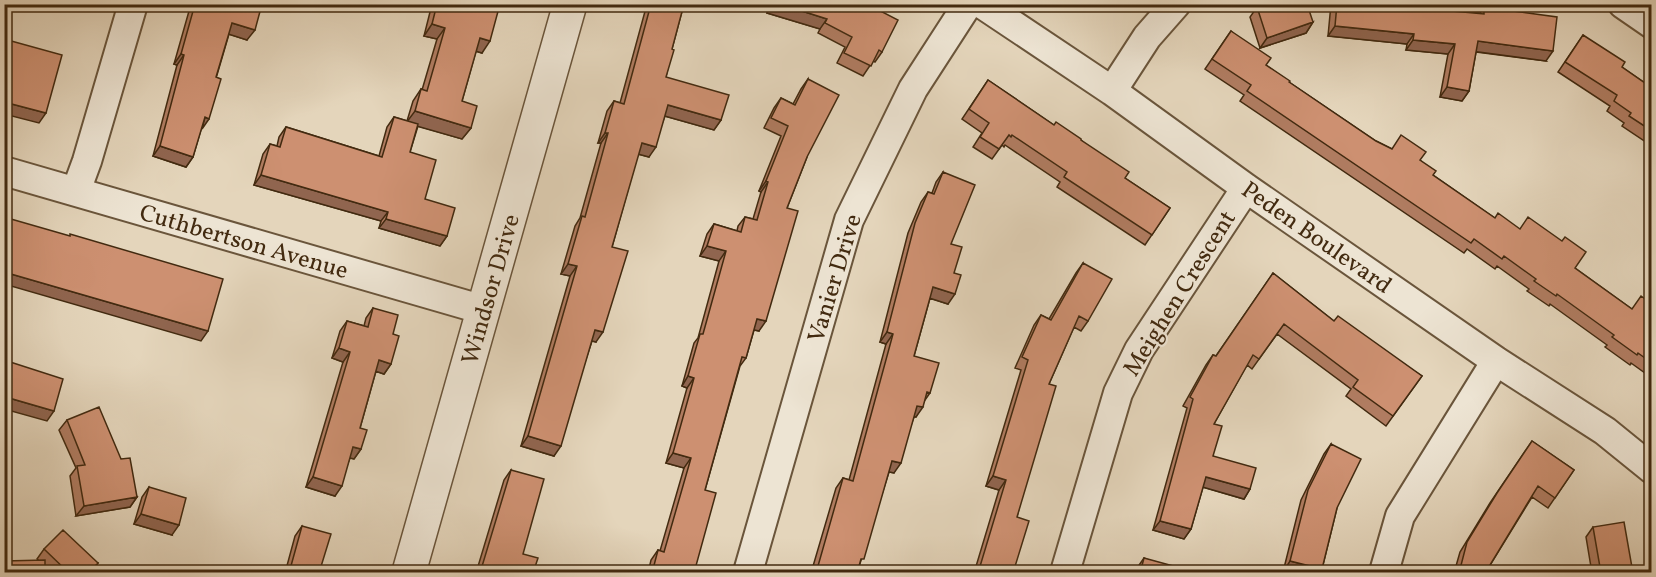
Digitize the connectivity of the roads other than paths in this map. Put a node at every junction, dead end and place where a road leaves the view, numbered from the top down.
1 (133, 4) edge
2 (570, 4) edge
3 (968, 4) edge
4 (982, 4) edge
5 (1176, 4) edge
6 (1623, 4) edge
7 (1652, 24) edge
8 (1112, 91) junction
9 (4, 171) edge
10 (1246, 188) junction
11 (76, 191) junction
12 (484, 310) junction
13 (1496, 361) junction
14 (1652, 468) edge
15 (409, 573) edge
16 (748, 573) edge
17 (1065, 573) edge
18 (1384, 573) edge

1 - 11 street
2 - 12 street, Windsor Drive
3 - 16 street, Vanier Drive
4 - 8 street, Peden Boulevard
5 - 8 street
6 - 7 street
8 - 10 street, Peden Boulevard
9 - 11 street, Cuthbertson Avenue
10 - 13 street, Peden Boulevard
10 - 17 street, Meighen Crescent
11 - 12 street, Cuthbertson Avenue
12 - 15 street, Windsor Drive
13 - 14 street, Peden Boulevard
13 - 18 street

